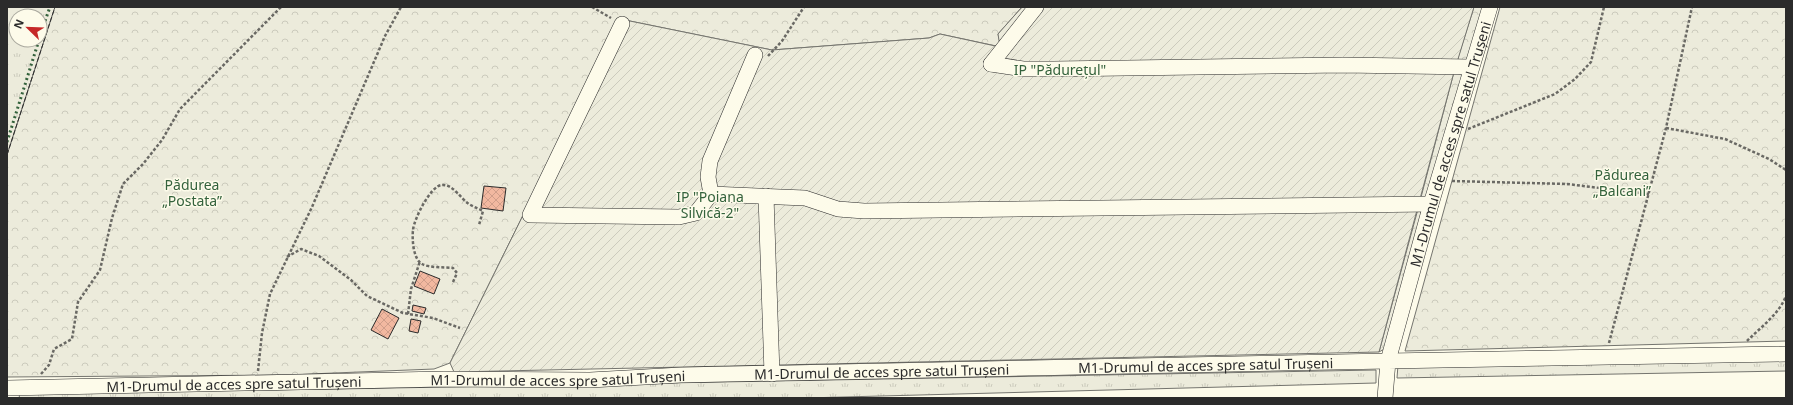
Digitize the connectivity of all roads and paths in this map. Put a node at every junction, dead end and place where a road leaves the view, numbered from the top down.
1 (281, 7) edge
2 (401, 7) edge
3 (592, 7) edge
4 (804, 7) edge
5 (1036, 7) edge
6 (1490, 7) edge
7 (1604, 7) edge
8 (1692, 7) edge
9 (622, 24) joint
10 (755, 55) joint
11 (1471, 67) junction
12 (1666, 128) junction
13 (1451, 135) junction
14 (1786, 170) edge
15 (1438, 180) junction
16 (711, 194) junction
17 (1649, 194) junction
18 (766, 196) junction
19 (1431, 204) junction
20 (479, 225) dead end
21 (287, 257) junction
22 (420, 261) junction
23 (453, 282) dead end
24 (1786, 296) edge
25 (408, 314) junction
26 (460, 328) dead end
27 (1786, 354) edge
28 (1732, 355) junction
29 (1605, 357) junction
30 (1388, 361) junction
31 (772, 374) junction
32 (256, 382) junction
33 (30, 387) junction
34 (7, 388) edge
35 (1385, 398) edge

1 - 33 path
2 - 21 path
3 - 9 path
4 - 10 path
5 - 11 street
6 - 11 street, M1-Drumul de acces spre satul Trușeni
7 - 13 path
8 - 12 path
9 - 16 street
10 - 16 street
11 - 13 street, M1-Drumul de acces spre satul Trușeni
12 - 14 path
12 - 17 path
13 - 15 street, M1-Drumul de acces spre satul Trușeni
15 - 17 path
15 - 19 street, M1-Drumul de acces spre satul Trușeni
16 - 18 street
17 - 29 path
18 - 19 street
18 - 31 street
19 - 30 street, M1-Drumul de acces spre satul Trușeni
20 - 22 path
21 - 25 path
21 - 32 path
22 - 23 path
22 - 25 path
24 - 28 path
25 - 26 path
27 - 28 street
28 - 29 street
29 - 30 street
30 - 31 street, M1-Drumul de acces spre satul Trușeni
30 - 35 street
31 - 32 street, M1-Drumul de acces spre satul Trușeni
32 - 33 street, M1-Drumul de acces spre satul Trușeni
33 - 34 street, M1-Drumul de acces spre satul Trușeni

